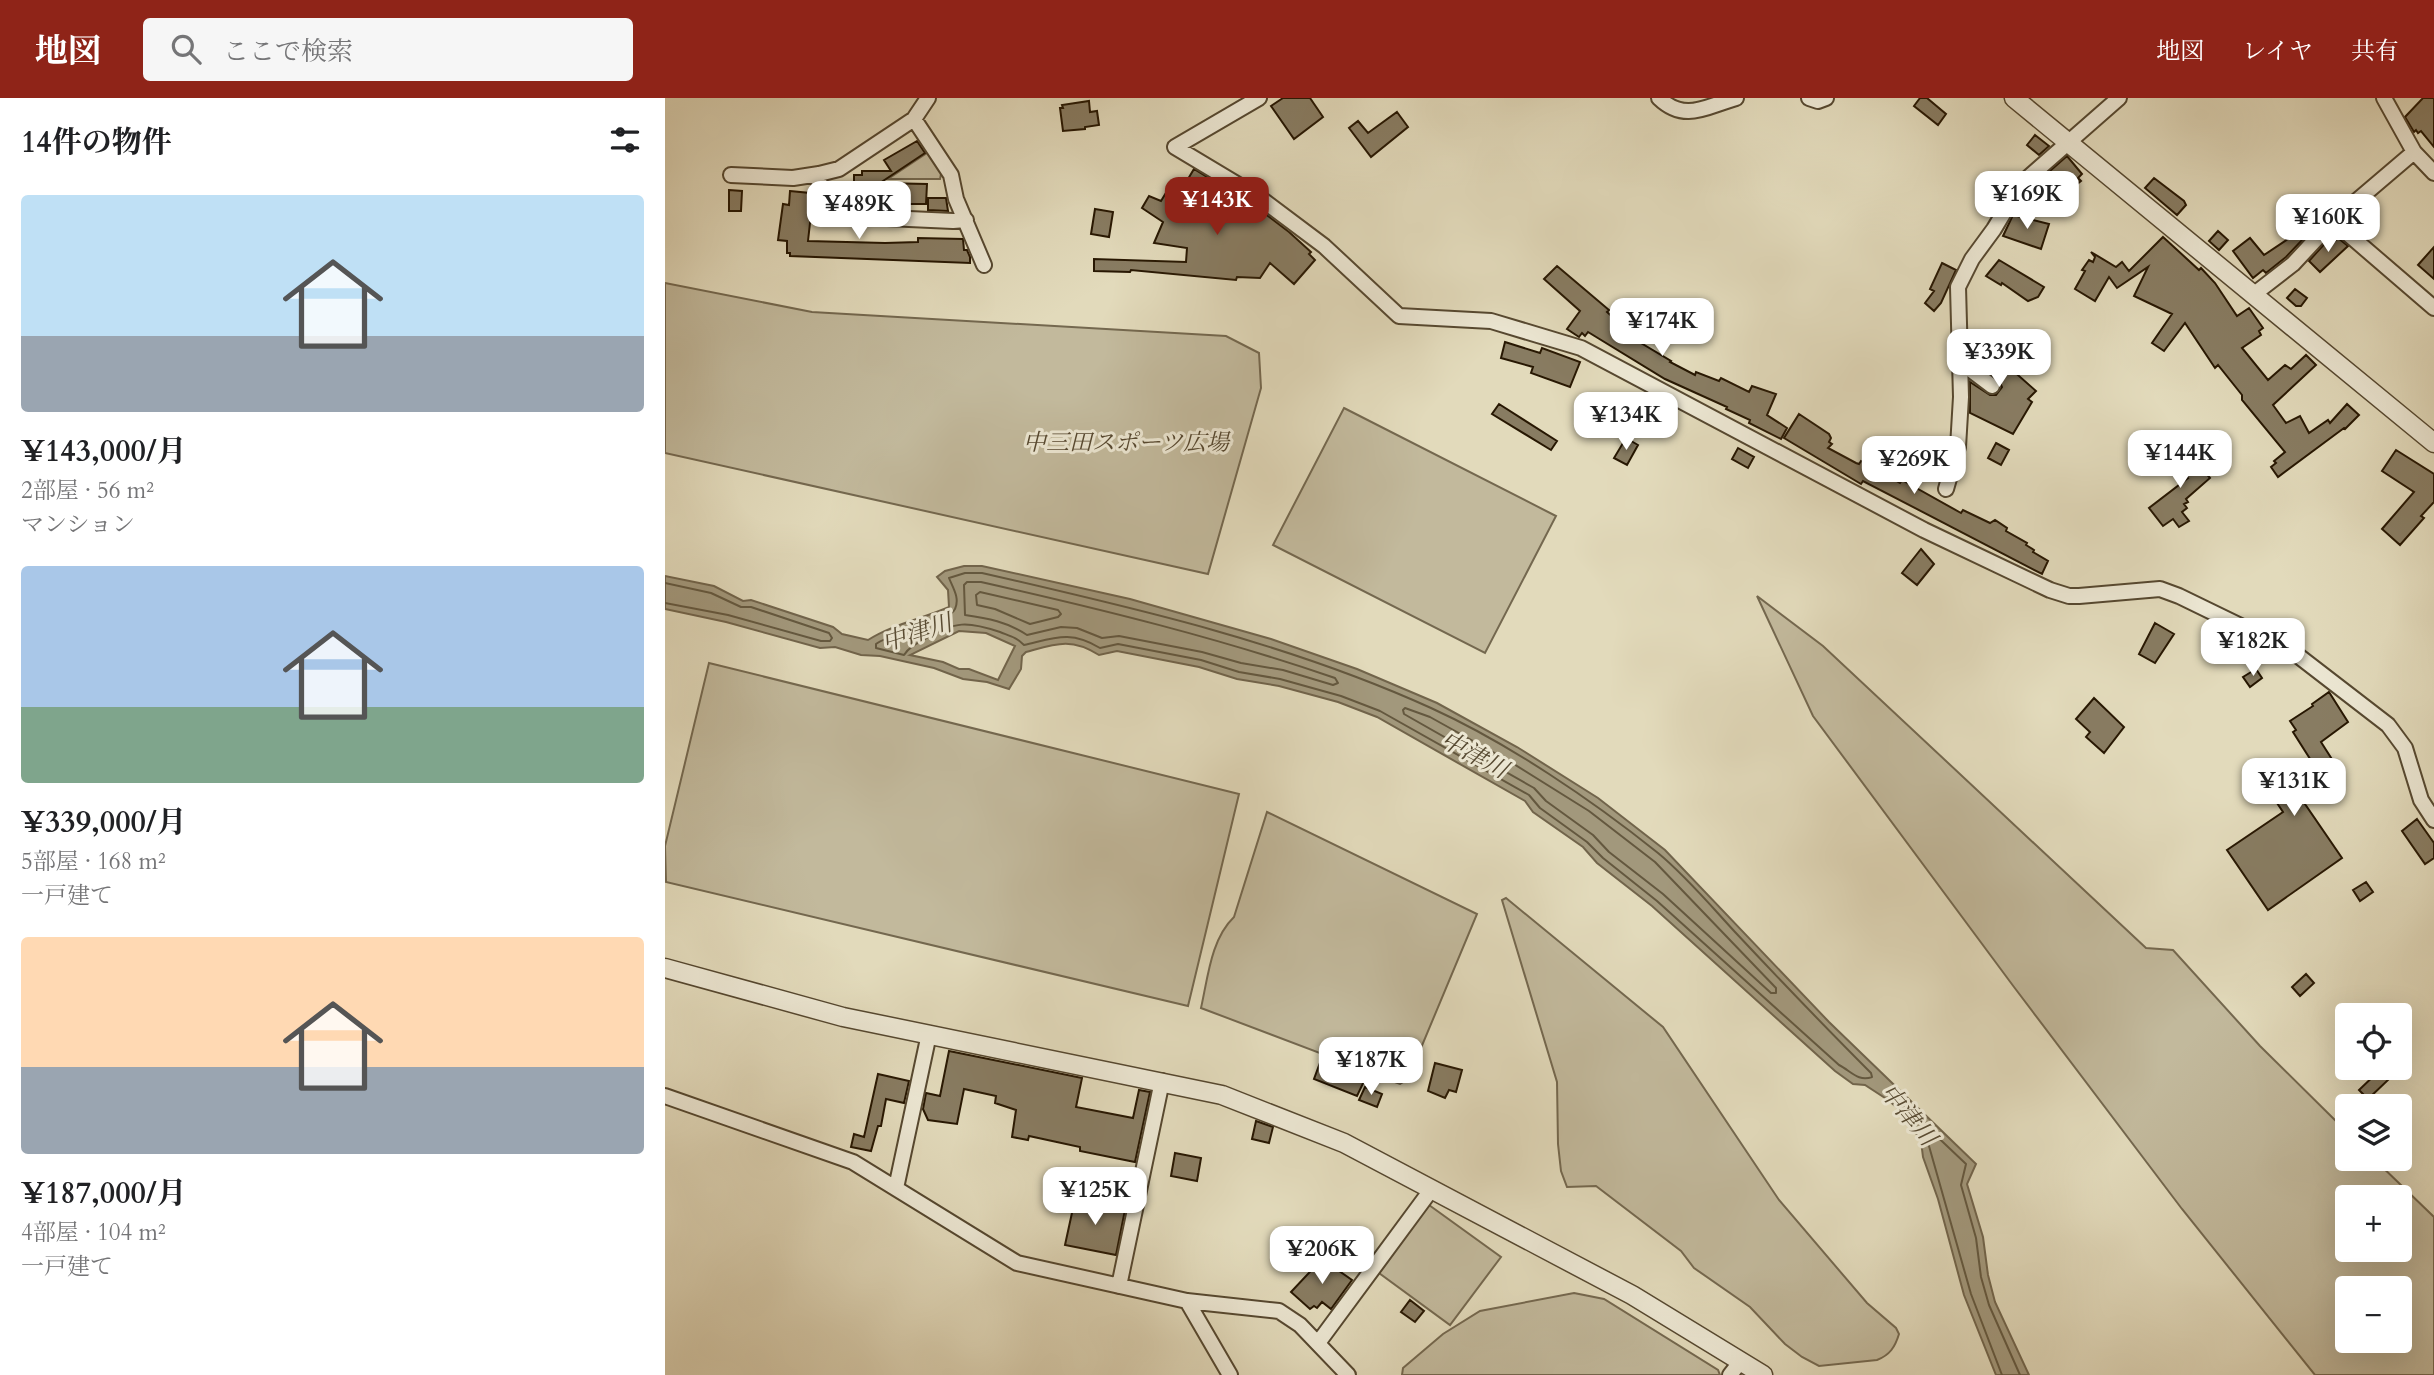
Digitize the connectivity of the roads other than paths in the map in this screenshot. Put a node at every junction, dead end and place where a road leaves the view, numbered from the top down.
1 (927, 98) edge
2 (1259, 98) edge
3 (1659, 98) edge
4 (1736, 98) edge
5 (1809, 98) edge
6 (1826, 98) edge
7 (2014, 98) edge
8 (2119, 98) edge
9 (2384, 98) edge
10 (914, 119) junction
11 (2066, 142) junction
12 (2414, 152) junction
13 (2434, 173) edge
14 (819, 174) junction
15 (731, 175) dead end
16 (966, 220) junction
17 (2333, 221) junction
18 (984, 265) dead end
19 (2253, 295) junction
20 (2434, 308) edge
21 (1959, 361) junction
22 (1992, 386) dead end
23 (2434, 443) edge
24 (1946, 489) dead end
25 (2434, 820) edge
26 (665, 968) edge
27 (929, 1034) junction
28 (1162, 1081) junction
29 (665, 1096) edge
30 (896, 1188) junction
31 (1431, 1190) junction
32 (1119, 1286) junction
33 (1187, 1301) junction
34 (1318, 1343) junction
35 (1735, 1368) edge
36 (1230, 1375) edge
37 (1348, 1375) edge
38 (1763, 1375) edge

1 - 10 street
2 - 25 street
3 - 4 street
5 - 6 street
7 - 11 street
8 - 11 street
9 - 12 street
10 - 14 street
10 - 16 street
11 - 19 street
11 - 21 street
12 - 13 street
12 - 17 street
14 - 15 street
14 - 16 street
16 - 18 street
17 - 19 street
17 - 20 street
19 - 23 street
21 - 22 street
21 - 24 street
26 - 27 street
27 - 28 street
27 - 30 street
28 - 31 street
28 - 32 street
29 - 30 street
30 - 32 street
31 - 34 street
31 - 35 street
32 - 33 street
33 - 34 street
33 - 36 street
34 - 37 street
35 - 38 street

